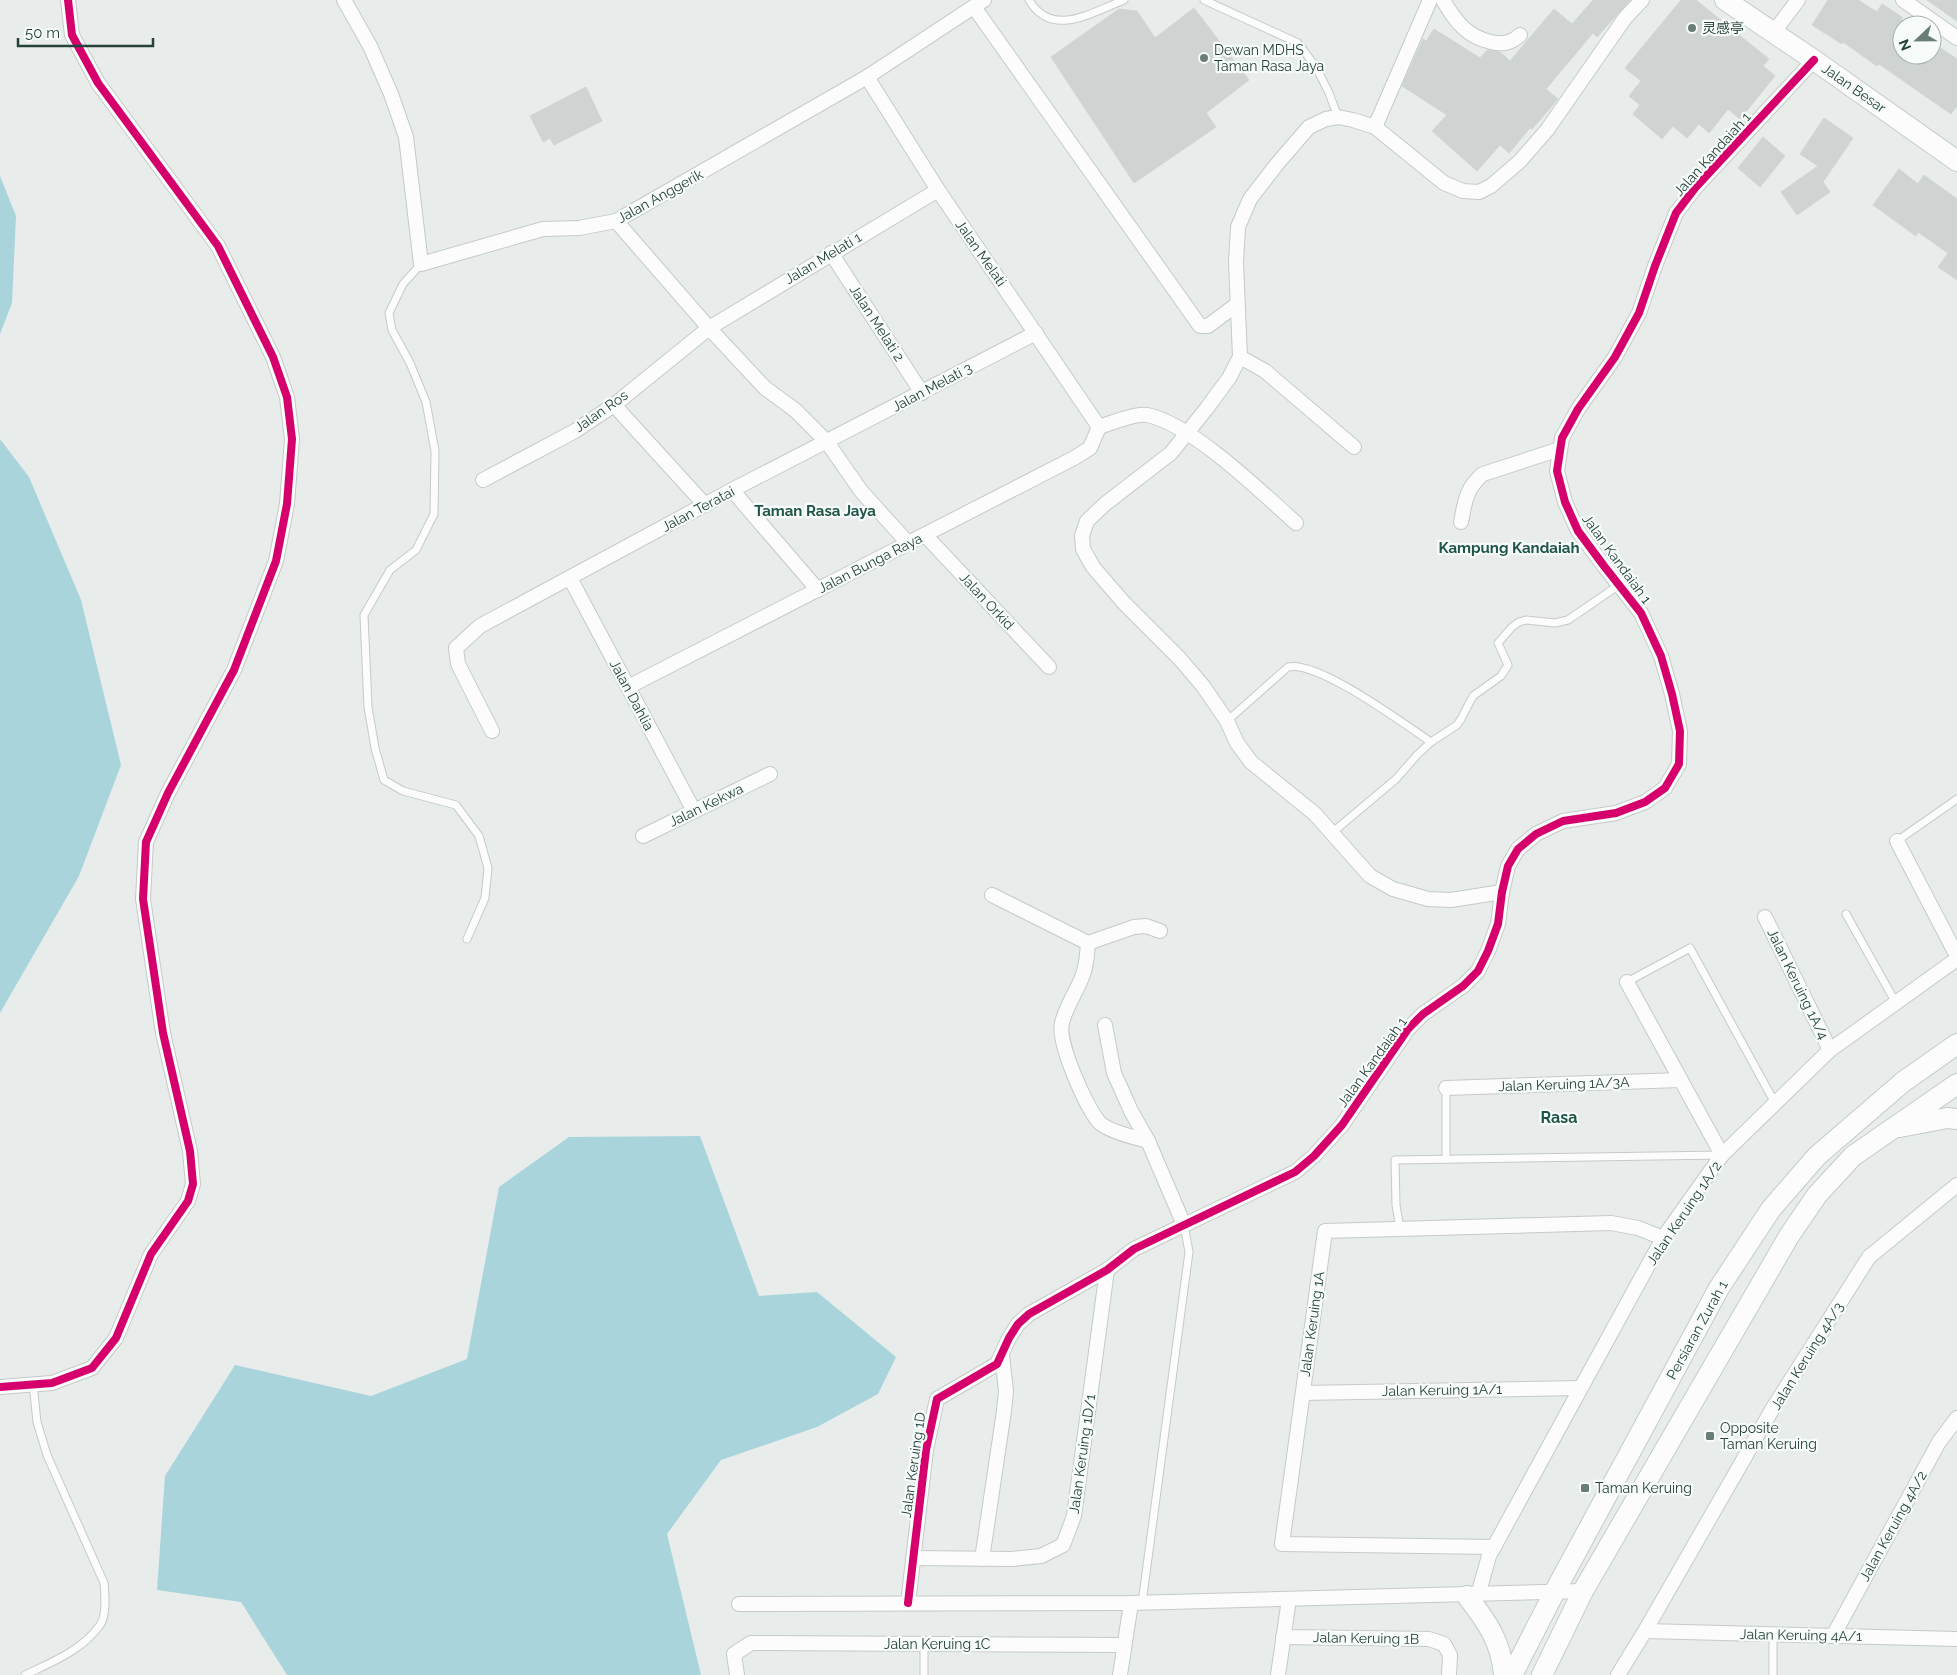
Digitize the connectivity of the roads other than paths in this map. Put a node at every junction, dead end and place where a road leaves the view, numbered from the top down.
1 (68, 0) edge
2 (344, 0) edge
3 (1029, 0) edge
4 (1124, 0) edge
5 (1204, 0) edge
6 (1430, 0) edge
7 (1443, 0) edge
8 (1642, 0) edge
9 (1725, 0) edge
10 (1798, 0) edge
11 (1903, 0) edge
12 (979, 3) edge
13 (1773, 33) junction
14 (1520, 35) dead end
15 (1957, 38) edge
16 (1814, 60) junction
17 (867, 78) junction
18 (1338, 117) junction
19 (1375, 127) junction
20 (1957, 161) edge
21 (938, 190) junction
22 (616, 222) junction
23 (831, 253) junction
24 (421, 264) junction
25 (1236, 305) junction
26 (709, 328) junction
27 (1036, 333) junction
28 (1240, 357) junction
29 (922, 392) junction
30 (614, 405) junction
31 (1099, 427) junction
32 (1186, 433) junction
33 (827, 442) junction
34 (1354, 447) dead end
35 (1560, 449) junction
36 (483, 480) dead end
37 (732, 490) junction
38 (705, 505) junction
39 (1461, 522) dead end
40 (1296, 523) dead end
41 (925, 535) junction
42 (908, 543) junction
43 (570, 578) junction
44 (1619, 585) junction
45 (818, 590) junction
46 (1049, 667) dead end
47 (628, 687) junction
48 (1227, 721) junction
49 (492, 731) dead end
50 (1431, 742) junction
51 (770, 774) dead end
52 (1957, 799) edge
53 (694, 811) junction
54 (1333, 832) junction
55 (643, 836) dead end
56 (1897, 841) joint
57 (1502, 892) junction
58 (992, 895) dead end
59 (1846, 914) dead end
60 (1765, 917) dead end
61 (1160, 930) dead end
62 (467, 939) dead end
63 (1088, 943) junction
64 (1957, 958) edge
65 (1627, 982) joint
66 (1896, 1003) junction
67 (1105, 1025) dead end
68 (1955, 1049) edge
69 (1830, 1050) junction
70 (1681, 1080) junction
71 (1957, 1084) edge
72 (1446, 1088) joint
73 (1776, 1103) junction
74 (1957, 1119) edge
75 (1891, 1129) junction
76 (1148, 1141) junction
77 (1722, 1155) junction
78 (1446, 1159) junction
79 (1956, 1186) edge
80 (1184, 1225) junction
81 (1400, 1229) junction
82 (1663, 1238) junction
83 (1107, 1270) junction
84 (1002, 1355) junction
85 (33, 1384) junction
86 (0, 1387) edge
87 (1580, 1388) junction
88 (1303, 1393) junction
89 (1957, 1418) edge
90 (1494, 1547) junction
91 (913, 1558) junction
92 (982, 1559) junction
93 (1555, 1592) junction
94 (1583, 1592) junction
95 (1472, 1595) junction
96 (1289, 1600) junction
97 (908, 1603) junction
98 (1137, 1603) junction
99 (739, 1604) dead end
100 (1645, 1631) junction
101 (1773, 1635) junction
102 (1833, 1636) junction
103 (1283, 1637) junction
104 (1957, 1639) edge
105 (924, 1644) junction
106 (1124, 1645) junction
107 (25, 1675) edge
108 (737, 1675) edge
109 (924, 1675) edge
110 (1120, 1675) edge
111 (1278, 1675) edge
112 (1449, 1675) edge
113 (1504, 1675) edge
114 (1512, 1675) edge
115 (1542, 1675) edge
116 (1618, 1675) edge
117 (1773, 1675) edge

1 - 85 street
2 - 24 street
3 - 4 lane
5 - 18 lane
6 - 19 street
7 - 14 street
8 - 19 street
9 - 13 main road, Jalan Besar
10 - 13 street
11 - 15 street
12 - 17 street, Jalan Anggerik
12 - 25 street
13 - 16 main road, Jalan Besar
16 - 20 main road, Jalan Besar
16 - 35 street, Jalan Kandaiah 1
17 - 21 street, Jalan Melati
17 - 22 street, Jalan Anggerik
18 - 19 street
18 - 25 street
21 - 23 street, Jalan Melati 1
21 - 27 street, Jalan Melati
22 - 24 street, Jalan Anggerik
22 - 26 street
23 - 26 street, Jalan Melati 1
23 - 29 street, Jalan Melati 2
24 - 62 lane
25 - 28 street
26 - 30 street, Jalan Ros
26 - 33 street
27 - 29 street, Jalan Melati 3
27 - 31 street, Jalan Melati
28 - 32 street
28 - 34 street
29 - 33 street, Jalan Melati 3
30 - 36 street, Jalan Ros
30 - 38 street
31 - 32 street
31 - 41 street, Jalan Bunga Raya
32 - 40 street
32 - 48 street
33 - 37 street, Jalan Teratai
33 - 42 street
35 - 39 street
35 - 44 street, Jalan Kandaiah 1
37 - 38 street, Jalan Teratai
37 - 45 street
38 - 43 street, Jalan Teratai
41 - 42 street, Jalan Bunga Raya
41 - 46 street, Jalan Orkid
42 - 45 street, Jalan Bunga Raya
43 - 47 street, Jalan Dahlia
43 - 49 street, Jalan Teratai
44 - 50 lane
44 - 57 street, Jalan Kandaiah 1
45 - 47 street, Jalan Bunga Raya
47 - 53 street, Jalan Dahlia
48 - 50 lane
48 - 54 street
50 - 54 lane
51 - 53 street, Jalan Kekwa
52 - 56 lane
53 - 55 street, Jalan Kekwa
54 - 57 street
56 - 64 street
57 - 80 street, Jalan Kandaiah 1
58 - 63 street
59 - 66 lane
60 - 69 street, Jalan Keruing 1A/4
61 - 63 street
63 - 76 street
64 - 66 street, Jalan Keruing 1A/2
65 - 70 street
65 - 73 lane
66 - 69 street, Jalan Keruing 1A/2
67 - 76 street
68 - 93 main road, Persiaran Zurah 1
69 - 73 street, Jalan Keruing 1A/2
70 - 72 street, Jalan Keruing 1A/3A
70 - 77 street
71 - 75 main road
72 - 78 lane
73 - 77 street, Jalan Keruing 1A/2
74 - 75 main road
75 - 94 main road
76 - 80 street
77 - 78 lane
77 - 82 street, Jalan Keruing 1A/2
78 - 81 lane
79 - 100 street, Jalan Keruing 4A/3
80 - 83 street, Jalan Keruing 1D
80 - 98 lane
81 - 82 street, Jalan Keruing 1A
81 - 88 street, Jalan Keruing 1A
82 - 87 street, Jalan Keruing 1A/2
83 - 84 street, Jalan Keruing 1D
83 - 92 street, Jalan Keruing 1D/1
84 - 91 street, Jalan Keruing 1D
84 - 92 street
85 - 86 street
85 - 107 lane
87 - 88 street, Jalan Keruing 1A/1
87 - 90 street, Jalan Keruing 1A/2
88 - 90 street, Jalan Keruing 1A
89 - 102 street, Jalan Keruing 4A/2
90 - 95 street, Jalan Keruing 1A/2
91 - 92 street, Jalan Keruing 1D/1
91 - 97 street, Jalan Keruing 1D
93 - 94 street
93 - 95 street
93 - 114 main road, Persiaran Zurah 1
94 - 115 main road
95 - 96 street
95 - 113 main road
96 - 98 street
96 - 103 street
97 - 98 street
97 - 99 street
98 - 106 street
100 - 101 street, Jalan Keruing 4A/1
100 - 116 street, Jalan Keruing 4A/3
101 - 102 street, Jalan Keruing 4A/1
101 - 117 lane
102 - 104 street, Jalan Keruing 4A/1
103 - 111 street
103 - 112 street, Jalan Keruing 1B
105 - 106 street, Jalan Keruing 1C
105 - 108 street, Jalan Keruing 1C
105 - 109 lane
106 - 110 street

